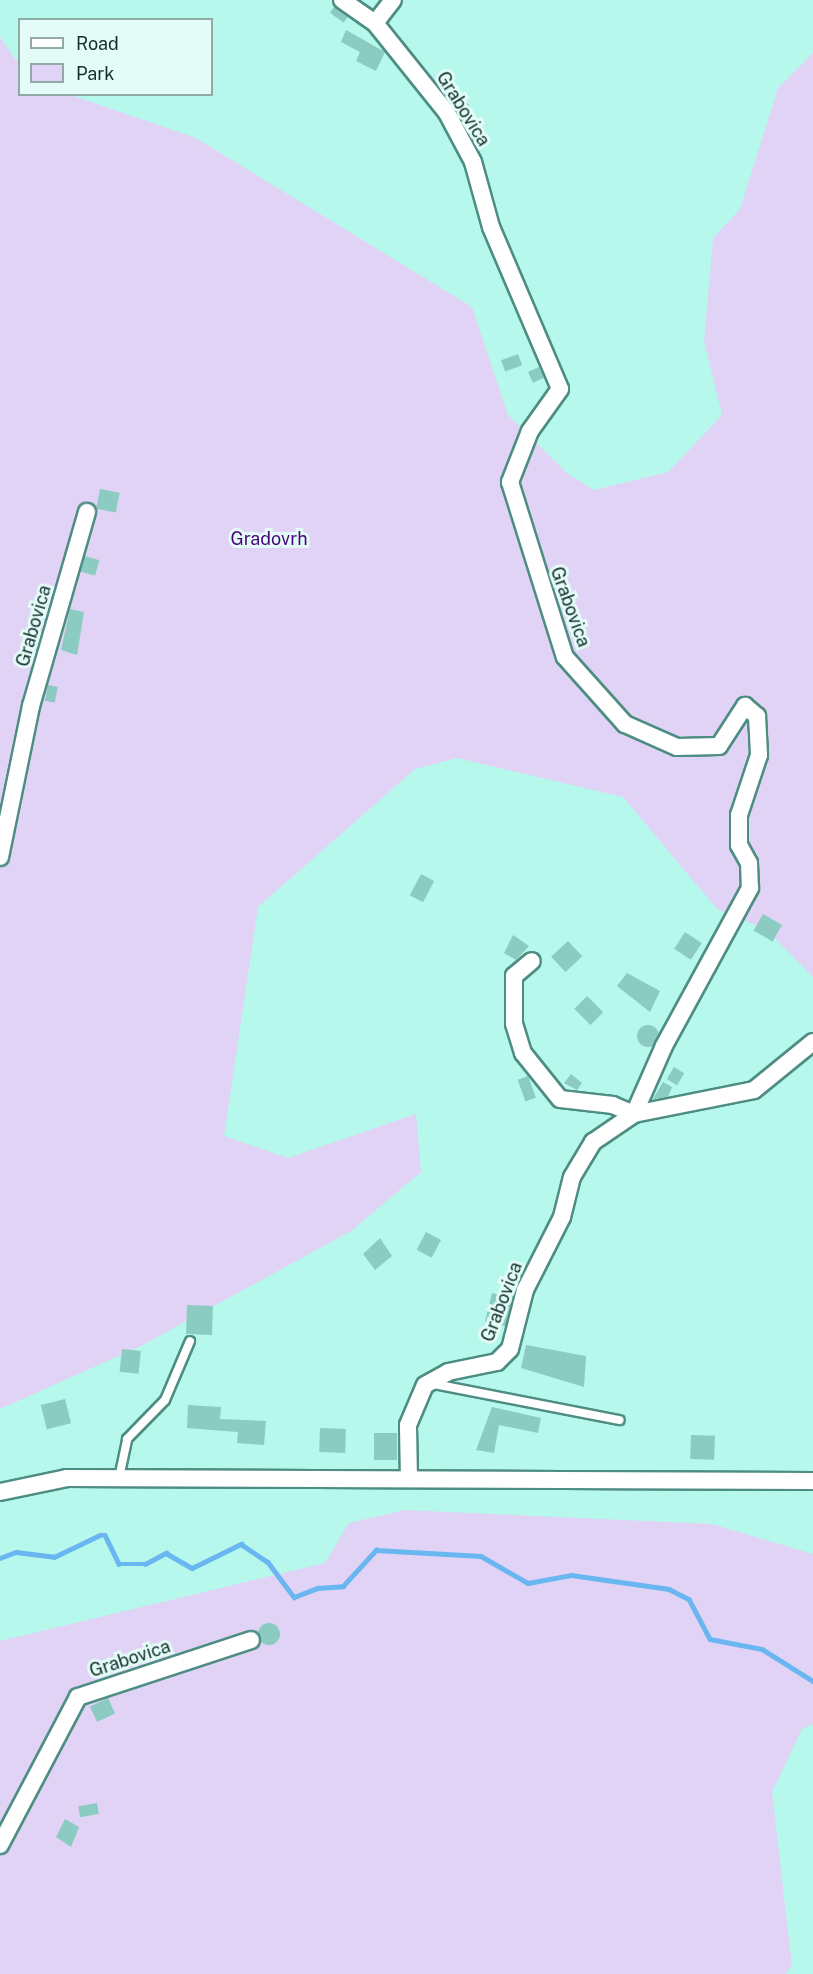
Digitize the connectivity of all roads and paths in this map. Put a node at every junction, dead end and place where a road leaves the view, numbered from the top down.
1 (342, 0) edge
2 (393, 0) edge
3 (375, 23) junction
4 (87, 512) dead end
5 (0, 857) edge
6 (532, 961) dead end
7 (813, 1042) edge
8 (634, 1114) junction
9 (190, 1341) dead end
10 (425, 1385) junction
11 (620, 1420) dead end
12 (119, 1478) junction
13 (409, 1479) junction
14 (813, 1481) edge
15 (0, 1492) edge
16 (251, 1640) dead end
17 (0, 1845) edge

1 - 3 street, Grabovica
2 - 3 street
3 - 8 street, Grabovica
4 - 5 street, Grabovica
6 - 8 street
7 - 8 street, Grabovica
8 - 10 street, Grabovica
9 - 12 lane
10 - 11 lane
10 - 13 street
12 - 13 street
12 - 15 street
13 - 14 street
16 - 17 street, Grabovica

